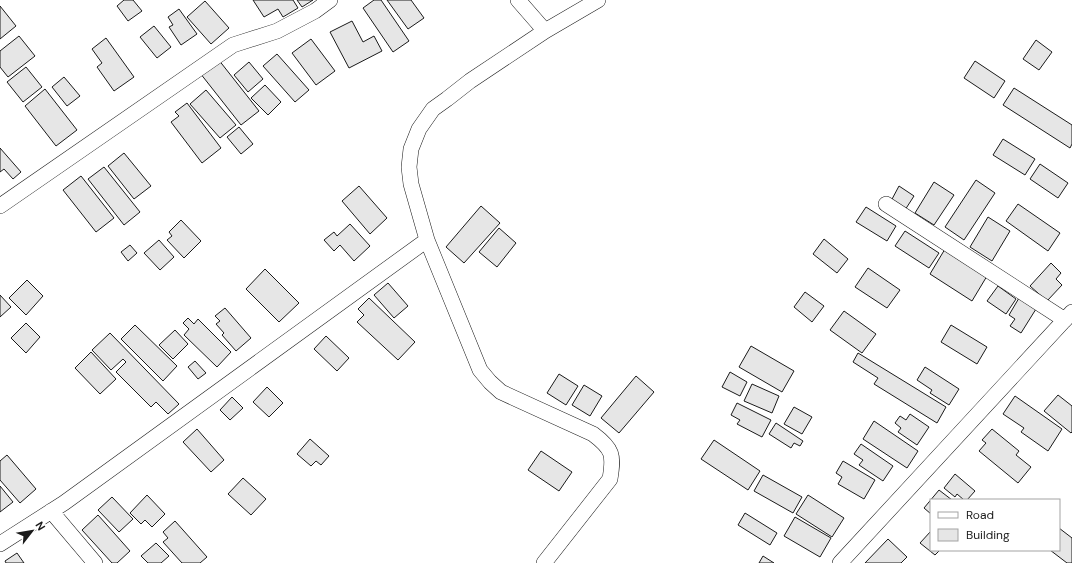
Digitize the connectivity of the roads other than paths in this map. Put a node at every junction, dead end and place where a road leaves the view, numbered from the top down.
1 (330, 0) edge
2 (518, 0) edge
3 (598, 0) edge
4 (545, 31) junction
5 (886, 204) dead end
6 (0, 206) edge
7 (427, 240) junction
8 (1068, 316) edge
9 (51, 511) junction
10 (0, 544) edge
11 (95, 563) edge
12 (544, 563) edge
13 (840, 563) edge

1 - 6 street
2 - 4 street
3 - 4 street
4 - 7 street
5 - 8 street
7 - 9 street
7 - 12 street
8 - 13 street
9 - 10 street
9 - 11 street

